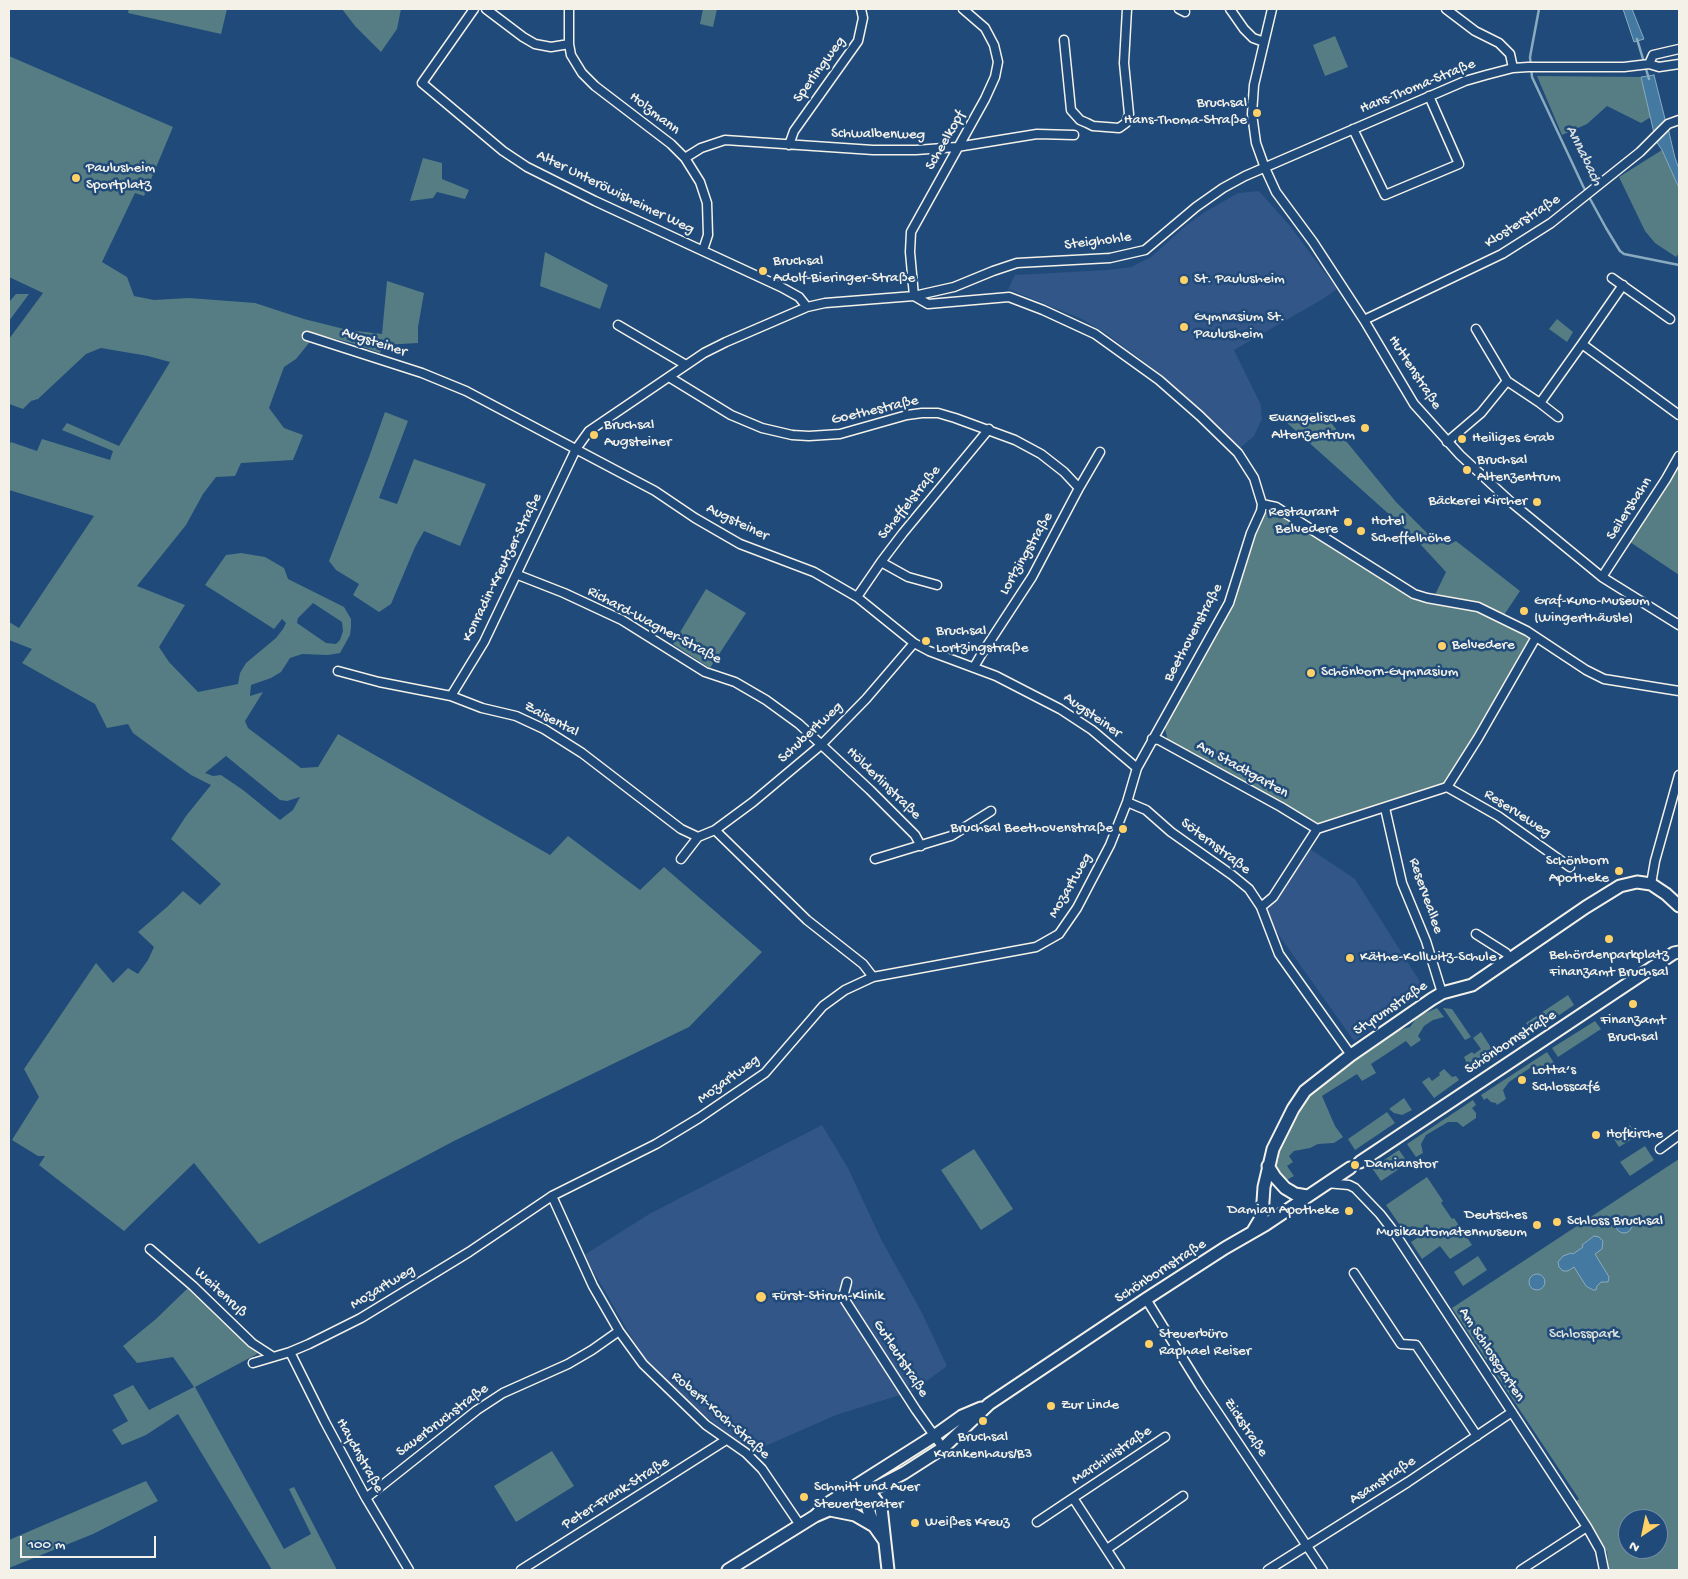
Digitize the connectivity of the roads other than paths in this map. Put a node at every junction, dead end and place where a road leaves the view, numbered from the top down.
1 (474, 9) edge
2 (486, 9) edge
3 (569, 9) edge
4 (861, 9) edge
5 (963, 9) edge
6 (1127, 9) edge
7 (1230, 9) edge
8 (1272, 9) edge
9 (1446, 9) edge
10 (1064, 40) dead end
11 (1264, 42) junction
12 (569, 44) junction
13 (1679, 49) edge
14 (1650, 64) junction
15 (1679, 64) edge
16 (1513, 68) junction
17 (1429, 96) junction
18 (1679, 120) edge
19 (1353, 129) junction
20 (1074, 135) dead end
21 (789, 145) junction
22 (957, 147) junction
23 (686, 158) junction
24 (1265, 168) junction
25 (703, 250) junction
26 (1612, 278) dead end
27 (1623, 285) junction
28 (914, 296) junction
29 (807, 307) junction
30 (1670, 319) dead end
31 (1364, 320) junction
32 (618, 325) dead end
33 (1476, 329) dead end
34 (306, 336) dead end
35 (1582, 344) junction
36 (686, 365) junction
37 (669, 377) junction
38 (1507, 380) junction
39 (1540, 403) junction
40 (1679, 415) edge
41 (1558, 417) dead end
42 (989, 429) junction
43 (1448, 442) junction
44 (576, 449) junction
45 (1100, 452) dead end
46 (1679, 456) edge
47 (1079, 488) junction
48 (1262, 504) junction
49 (881, 562) junction
50 (518, 575) junction
51 (1602, 577) junction
52 (937, 585) dead end
53 (857, 597) junction
54 (1679, 625) edge
55 (1536, 637) junction
56 (914, 643) junction
57 (974, 667) junction
58 (338, 671) dead end
59 (1679, 691) edge
60 (452, 696) junction
61 (1152, 740) junction
62 (822, 745) junction
63 (1137, 768) junction
64 (1679, 775) edge
65 (1447, 787) junction
66 (1127, 802) junction
67 (1385, 808) junction
68 (991, 811) dead end
69 (1317, 829) junction
70 (715, 830) junction
71 (698, 837) junction
72 (921, 846) junction
73 (681, 859) dead end
74 (876, 859) dead end
75 (1570, 867) dead end
76 (1651, 884) junction
77 (1679, 906) edge
78 (1261, 907) junction
79 (1476, 934) dead end
80 (1678, 950) edge
81 (1510, 959) junction
82 (873, 978) junction
83 (1442, 994) junction
84 (1351, 1055) junction
85 (1679, 1135) edge
86 (1660, 1149) dead end
87 (1268, 1166) junction
88 (1326, 1183) junction
89 (552, 1196) junction
90 (1307, 1196) junction
91 (1253, 1231) junction
92 (150, 1249) dead end
93 (1354, 1273) dead end
94 (847, 1282) dead end
95 (1146, 1299) junction
96 (619, 1331) junction
97 (290, 1352) junction
98 (272, 1356) junction
99 (253, 1363) dead end
100 (989, 1404) junction
101 (1512, 1412) junction
102 (934, 1436) junction
103 (1477, 1436) junction
104 (1165, 1437) dead end
105 (726, 1440) junction
106 (943, 1448) junction
107 (866, 1486) junction
108 (1183, 1496) dead end
109 (366, 1498) junction
110 (1074, 1498) junction
111 (830, 1510) junction
112 (815, 1516) junction
113 (1037, 1522) dead end
114 (800, 1525) junction
115 (874, 1526) junction
116 (1587, 1527) junction
117 (885, 1541) junction
118 (1308, 1546) junction
119 (1107, 1549) junction
120 (409, 1570) edge
121 (521, 1570) edge
122 (728, 1570) edge
123 (888, 1570) edge
124 (1120, 1570) edge
125 (1268, 1570) edge
126 (1323, 1570) edge
127 (1521, 1570) edge
128 (1604, 1570) edge

1 - 25 street, Alter Unteröwisheimer Weg
2 - 12 street
3 - 12 street, Holzmann
4 - 21 street, Sperlingweg
5 - 22 street, Scheelkopf
6 - 10 street
7 - 11 street
8 - 11 street, Huttenstraße
9 - 16 street
11 - 24 street, Huttenstraße
12 - 23 street, Holzmann
13 - 14 street, Hans-Thoma-Straße
14 - 15 street, Hans-Thoma-Straße
14 - 16 street, Hans-Thoma-Straße
16 - 17 street, Hans-Thoma-Straße
17 - 19 street, Hans-Thoma-Straße
17 - 19 street
18 - 31 street, Klosterstraße
19 - 24 street, Hans-Thoma-Straße
20 - 22 street, Schwalbenweg
21 - 22 street, Schwalbenweg
21 - 23 street, Schwalbenweg
22 - 28 street, Scheelkopf
23 - 25 street, Holzmann
24 - 28 street, Steighohle
24 - 31 street, Huttenstraße
25 - 29 street, Alter Unteröwisheimer Weg
26 - 27 street
27 - 30 street
27 - 35 street
28 - 29 street, Konradin-Kreutzer-Straße
28 - 48 street
29 - 36 street, Konradin-Kreutzer-Straße
31 - 43 street, Huttenstraße
32 - 36 street
33 - 38 street
34 - 44 street, Augsteiner
35 - 39 street
35 - 40 street
36 - 37 street, Konradin-Kreutzer-Straße
37 - 42 street, Goethestraße
37 - 44 street, Konradin-Kreutzer-Straße
38 - 39 street
38 - 43 street
39 - 41 street
42 - 47 street, Goethestraße
42 - 49 street, Scheffelstraße
43 - 51 street, Huttenstraße
44 - 50 street, Konradin-Kreutzer-Straße
44 - 53 street, Augsteiner
45 - 47 street, Lortzingstraße
46 - 51 street, Seilersbahn
47 - 57 street, Lortzingstraße
48 - 55 street
48 - 61 street, Beethovenstraße
49 - 52 street
49 - 53 street, Scheffelstraße
50 - 60 street, Konradin-Kreutzer-Straße
50 - 62 street, Richard-Wagner-Straße
51 - 54 street, Huttenstraße
53 - 56 street, Augsteiner
55 - 59 street
55 - 65 street
56 - 57 street, Augsteiner
56 - 62 street, Schubertweg
57 - 63 street, Augsteiner
58 - 60 street, Zaisental
60 - 71 street, Zaisental
61 - 63 street, Beethovenstraße
61 - 69 street, Am Stadtgarten
62 - 70 street, Schubertweg
62 - 72 street, Hölderlinstraße
63 - 66 street, Mozartweg
64 - 76 street
65 - 67 street
65 - 75 street, Reserveweg
66 - 78 street, Söternstraße
66 - 82 street, Mozartweg
67 - 69 street
67 - 83 street, Reserveallee
68 - 72 street
69 - 78 street
70 - 71 street
70 - 82 street
71 - 73 street
72 - 74 street
76 - 77 main road
76 - 81 main road, Styrumstraße
78 - 84 street, Söternstraße
79 - 81 street
80 - 88 main road, Schönbornstraße
81 - 83 main road, Styrumstraße
82 - 89 street, Mozartweg
83 - 84 main road, Styrumstraße
84 - 87 main road, Styrumstraße
85 - 86 street
87 - 90 main road
87 - 91 main road, Styrumstraße
88 - 90 main road, Schönbornstraße
88 - 101 street, Am Schlossgarten
89 - 96 street, Robert-Koch-Straße
89 - 97 street, Mozartweg
90 - 91 main road, Schönbornstraße
91 - 95 main road, Schönbornstraße
92 - 98 street, Weitenruß
93 - 103 street
94 - 102 street, Gutleutstraße
95 - 100 main road, Schönbornstraße
95 - 118 street, Zickstraße
96 - 105 street, Robert-Koch-Straße
96 - 109 street, Sauerbruchstraße
97 - 98 street, Mozartweg
97 - 109 street, Haydnstraße
98 - 99 street, Mozartweg
100 - 102 main road, Schönbornstraße
100 - 106 main road, Schönbornstraße
101 - 103 street, Asamstraße
101 - 116 street, Am Schlossgarten
102 - 106 street, Gutleutstraße
102 - 107 main road, Schönbornstraße
103 - 118 street, Asamstraße
104 - 110 street, Marchinistraße
105 - 114 street, Robert-Koch-Straße
105 - 121 street, Peter-Frank-Straße
106 - 107 main road, Schönbornstraße
107 - 111 main road
107 - 112 main road
107 - 115 main road
107 - 117 main road
108 - 119 street
109 - 120 street, Haydnstraße
110 - 113 street, Marchinistraße
110 - 119 street, Marchinistraße
111 - 112 main road
111 - 115 main road
112 - 114 main road
114 - 122 main road
115 - 117 main road
116 - 127 street
116 - 128 street, Am Schlossgarten
117 - 123 main road
118 - 125 street, Asamstraße
118 - 126 street, Zickstraße
119 - 124 street, Marchinistraße

